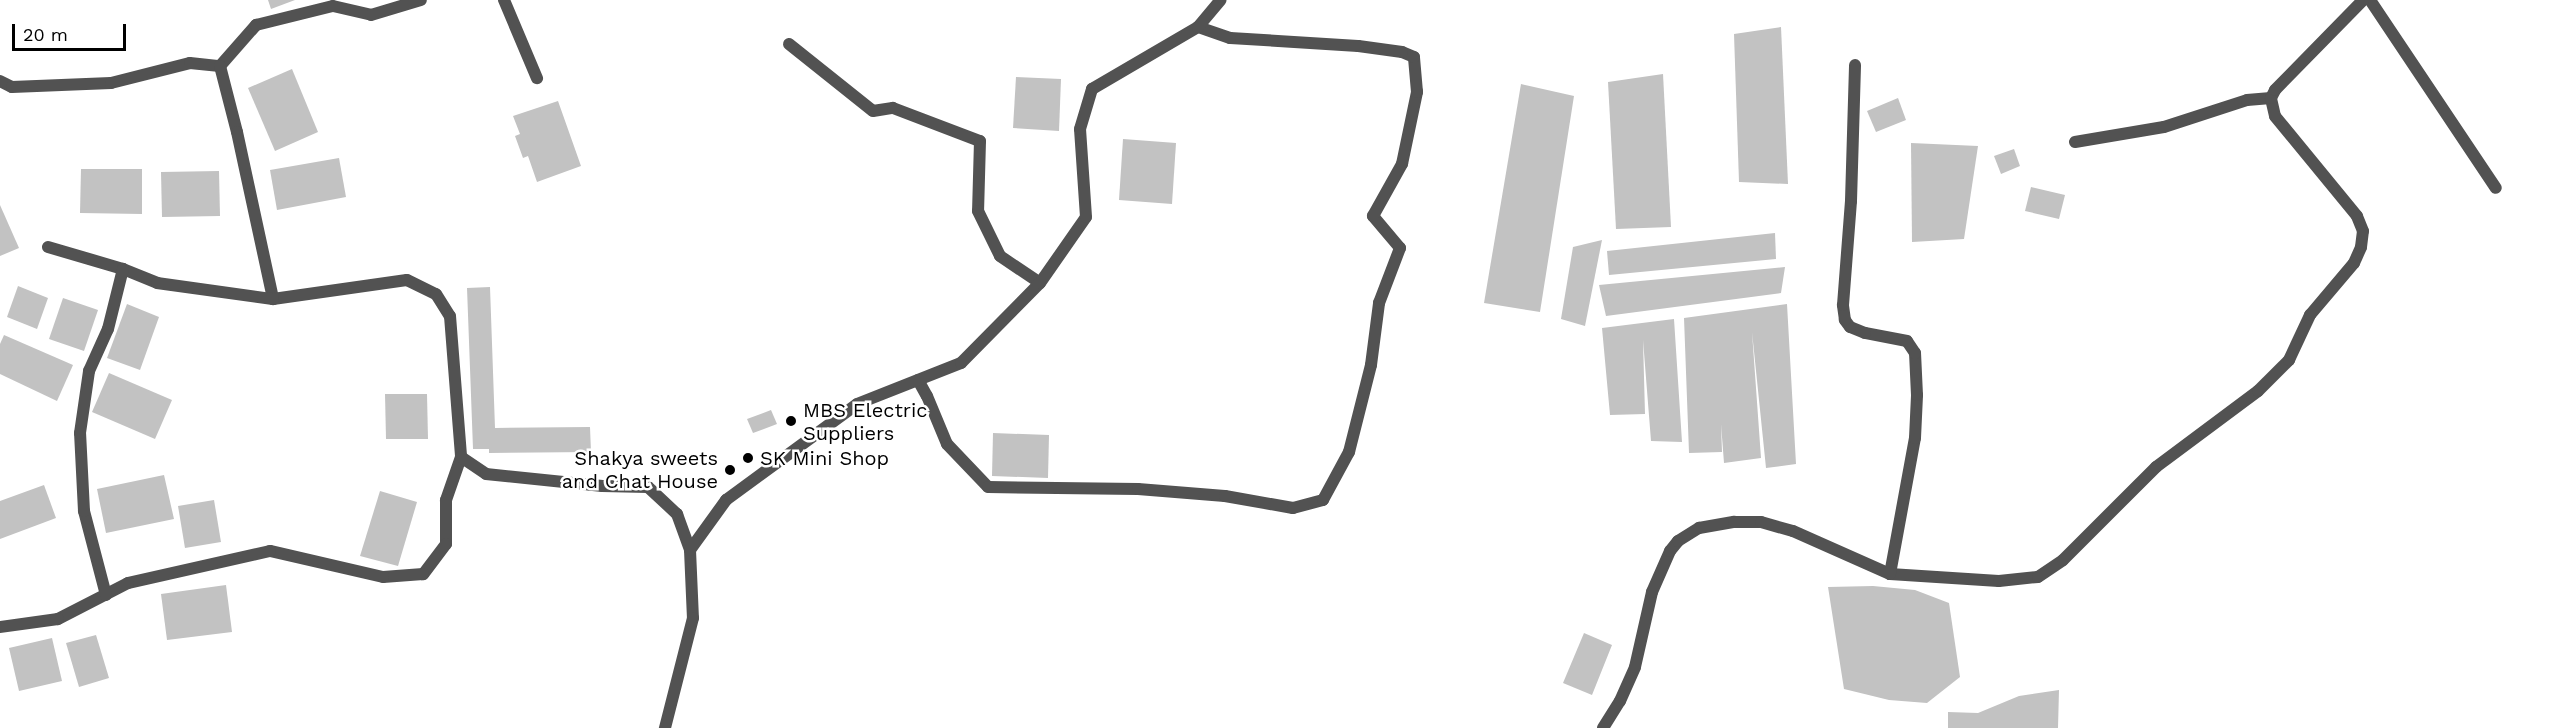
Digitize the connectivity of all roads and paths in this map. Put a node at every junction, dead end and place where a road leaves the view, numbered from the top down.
1 (421, 0) edge
2 (504, 0) edge
3 (1221, 0) edge
4 (2362, 0) edge
5 (2370, 0) edge
6 (386, 5) edge
7 (1198, 27) junction
8 (789, 44) dead end
9 (220, 66) junction
10 (1856, 66) dead end
11 (537, 78) dead end
12 (0, 81) edge
13 (2271, 98) junction
14 (2074, 142) dead end
15 (2496, 188) dead end
16 (48, 247) dead end
17 (123, 269) junction
18 (1040, 283) junction
19 (273, 300) junction
20 (918, 381) junction
21 (460, 457) junction
22 (690, 549) junction
23 (1890, 574) junction
24 (106, 595) junction
25 (0, 627) edge
26 (665, 728) edge
27 (1603, 728) edge

1 - 6 street
2 - 11 street
3 - 7 street
4 - 13 street
5 - 15 street
6 - 9 street
7 - 18 street
7 - 20 street
8 - 18 street
9 - 12 street
9 - 19 street
10 - 23 street
13 - 14 street
13 - 23 street
16 - 17 street
17 - 19 street
17 - 24 street
18 - 20 street
19 - 21 street
20 - 22 street
21 - 22 street
21 - 24 street
22 - 26 street
23 - 27 street
24 - 25 street

